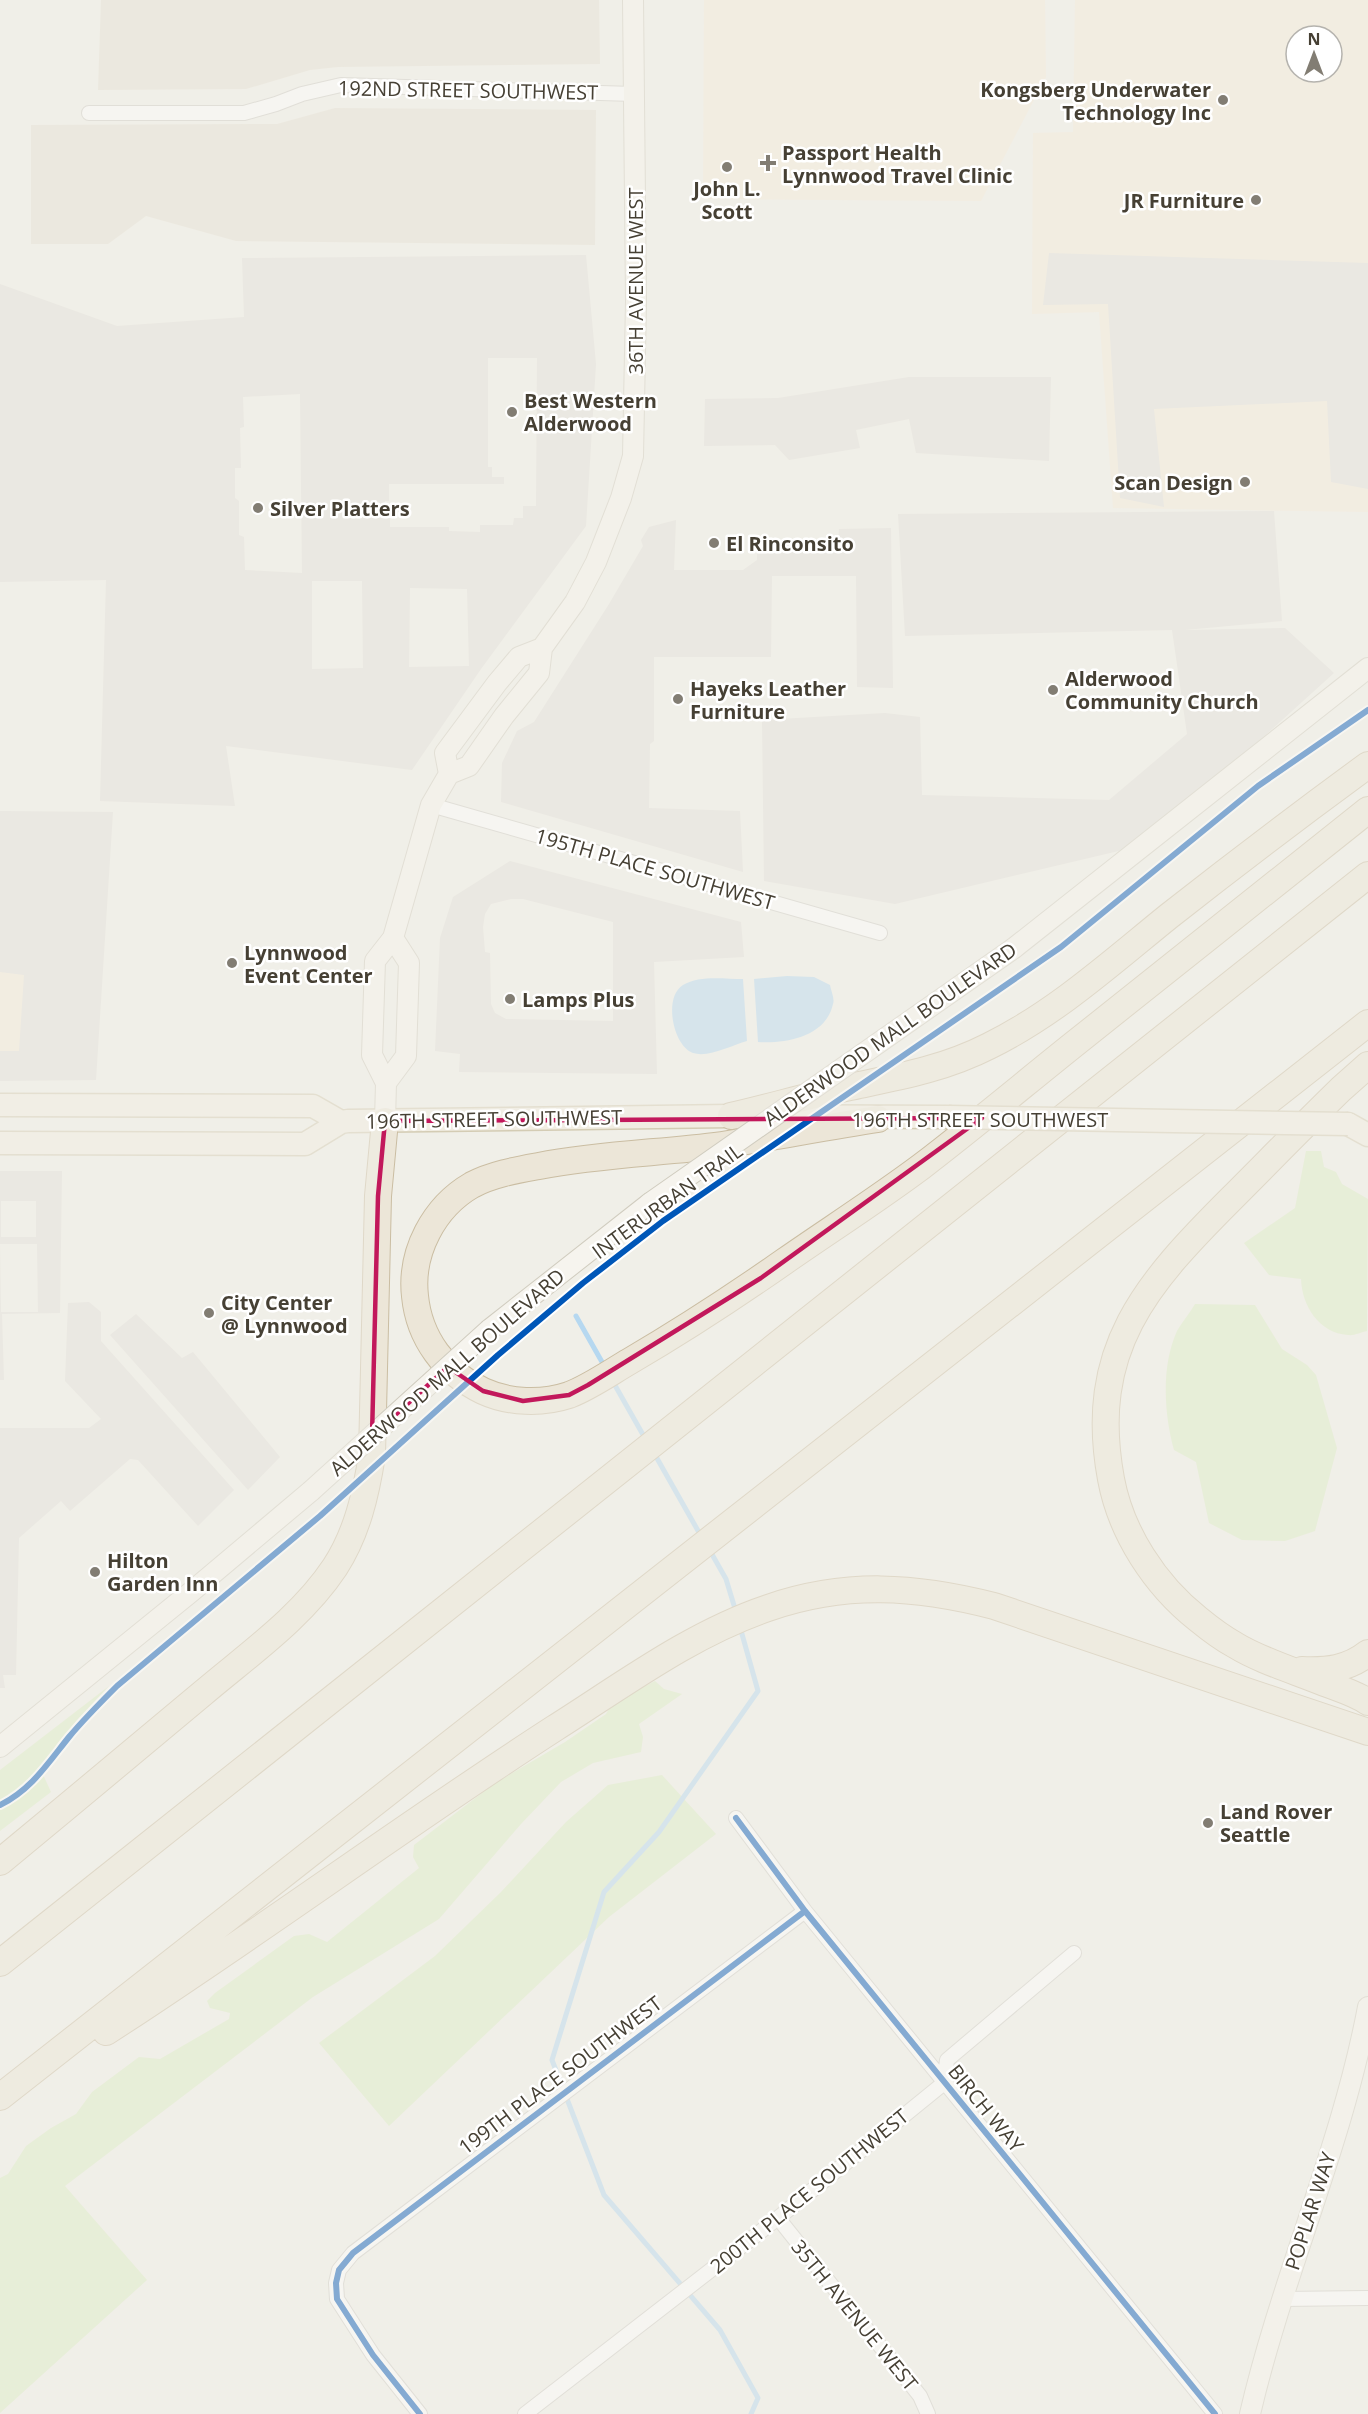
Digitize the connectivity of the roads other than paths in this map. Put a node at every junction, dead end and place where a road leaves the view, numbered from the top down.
1 (633, 0) edge
2 (634, 93) junction
3 (89, 113) dead end
4 (1368, 668) edge
5 (1368, 765) edge
6 (430, 805) junction
7 (1368, 810) edge
8 (1368, 875) edge
9 (880, 933) dead end
10 (393, 938) junction
11 (1368, 1023) edge
12 (1368, 1065) edge
13 (386, 1083) junction
14 (0, 1105) edge
15 (731, 1116) junction
16 (878, 1119) junction
17 (386, 1121) junction
18 (341, 1122) junction
19 (1358, 1124) edge
20 (1368, 1135) edge
21 (0, 1143) edge
22 (1368, 1653) edge
23 (1293, 1670) junction
24 (1368, 1702) edge
25 (1368, 1732) edge
26 (0, 1747) edge
27 (736, 1818) dead end
28 (0, 1862) edge
29 (806, 1911) junction
30 (1074, 1953) dead end
31 (0, 1963) edge
32 (1368, 2007) edge
33 (944, 2082) junction
34 (0, 2099) edge
35 (778, 2218) junction
36 (1368, 2298) edge
37 (1281, 2299) junction
38 (420, 2414) edge
39 (525, 2414) edge
40 (928, 2414) edge
41 (1215, 2414) edge
42 (1250, 2414) edge

1 - 2 main road, 36TH AVENUE WEST
2 - 3 street, 192ND STREET SOUTHWEST
2 - 6 main road, 36TH AVENUE WEST
4 - 26 main road, ALDERWOOD MALL BOULEVARD, bridge
5 - 15 highway
6 - 9 street, 195TH PLACE SOUTHWEST
6 - 10 main road, 36TH AVENUE WEST
7 - 16 highway
8 - 31 highway
10 - 13 main road, 36TH AVENUE WEST
10 - 13 main road
11 - 34 highway
12 - 23 highway
13 - 17 main road, 36TH AVENUE WEST
14 - 18 main road, 196TH STREET SOUTHWEST
15 - 16 main road, 196TH STREET SOUTHWEST
15 - 17 main road, 196TH STREET SOUTHWEST
16 - 19 main road, 196TH STREET SOUTHWEST, bridge
17 - 18 main road, 196TH STREET SOUTHWEST
17 - 28 highway
18 - 21 main road, 196TH STREET SOUTHWEST
19 - 20 main road
22 - 23 highway
23 - 24 highway
25 - 34 highway
27 - 29 street, BIRCH WAY
29 - 33 street, BIRCH WAY
29 - 38 street, 199TH PLACE SOUTHWEST
30 - 33 street
32 - 37 main road, POPLAR WAY
33 - 35 street, 200TH PLACE SOUTHWEST
33 - 41 street, BIRCH WAY
35 - 39 street, 200TH PLACE SOUTHWEST
35 - 40 street, 35TH AVENUE WEST
36 - 37 street
37 - 42 main road, POPLAR WAY

